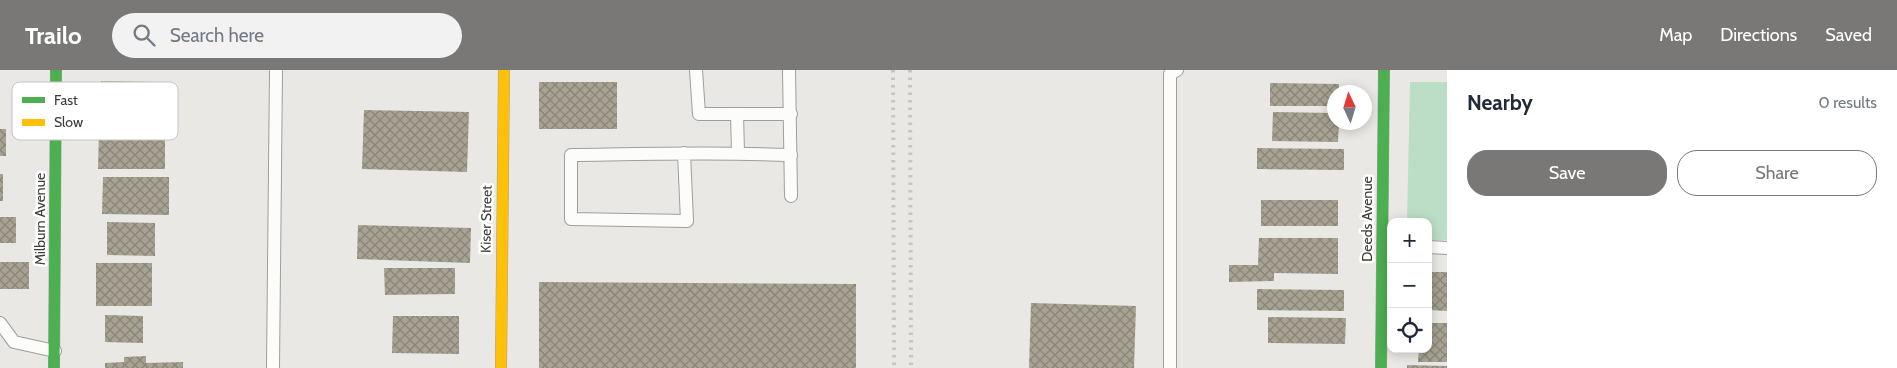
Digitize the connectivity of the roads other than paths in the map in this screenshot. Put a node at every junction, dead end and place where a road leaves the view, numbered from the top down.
1 (276, 70) edge
2 (504, 70) edge
3 (696, 70) edge
4 (789, 70) edge
5 (1177, 70) edge
6 (1384, 70) edge
7 (737, 114) junction
8 (791, 114) junction
9 (56, 140) edge
10 (684, 153) junction
11 (738, 153) junction
12 (791, 155) junction
13 (791, 196) dead end
14 (1386, 246) edge
15 (1432, 247) edge
16 (1447, 248) edge
17 (0, 323) edge
18 (54, 351) junction
19 (54, 368) edge
20 (273, 368) edge
21 (501, 368) edge
22 (1170, 368) edge
23 (1381, 368) edge

1 - 20 lane
2 - 21 street, Kiser Street
3 - 7 lane
4 - 8 lane
5 - 22 lane
6 - 14 street, Deeds Avenue
7 - 8 lane
7 - 11 lane
8 - 12 lane
9 - 18 street, Milburn Avenue
10 - 10 lane
10 - 11 lane
11 - 12 lane
12 - 13 lane
14 - 23 street, Deeds Avenue
15 - 16 lane
17 - 18 lane
18 - 19 street, Milburn Avenue

